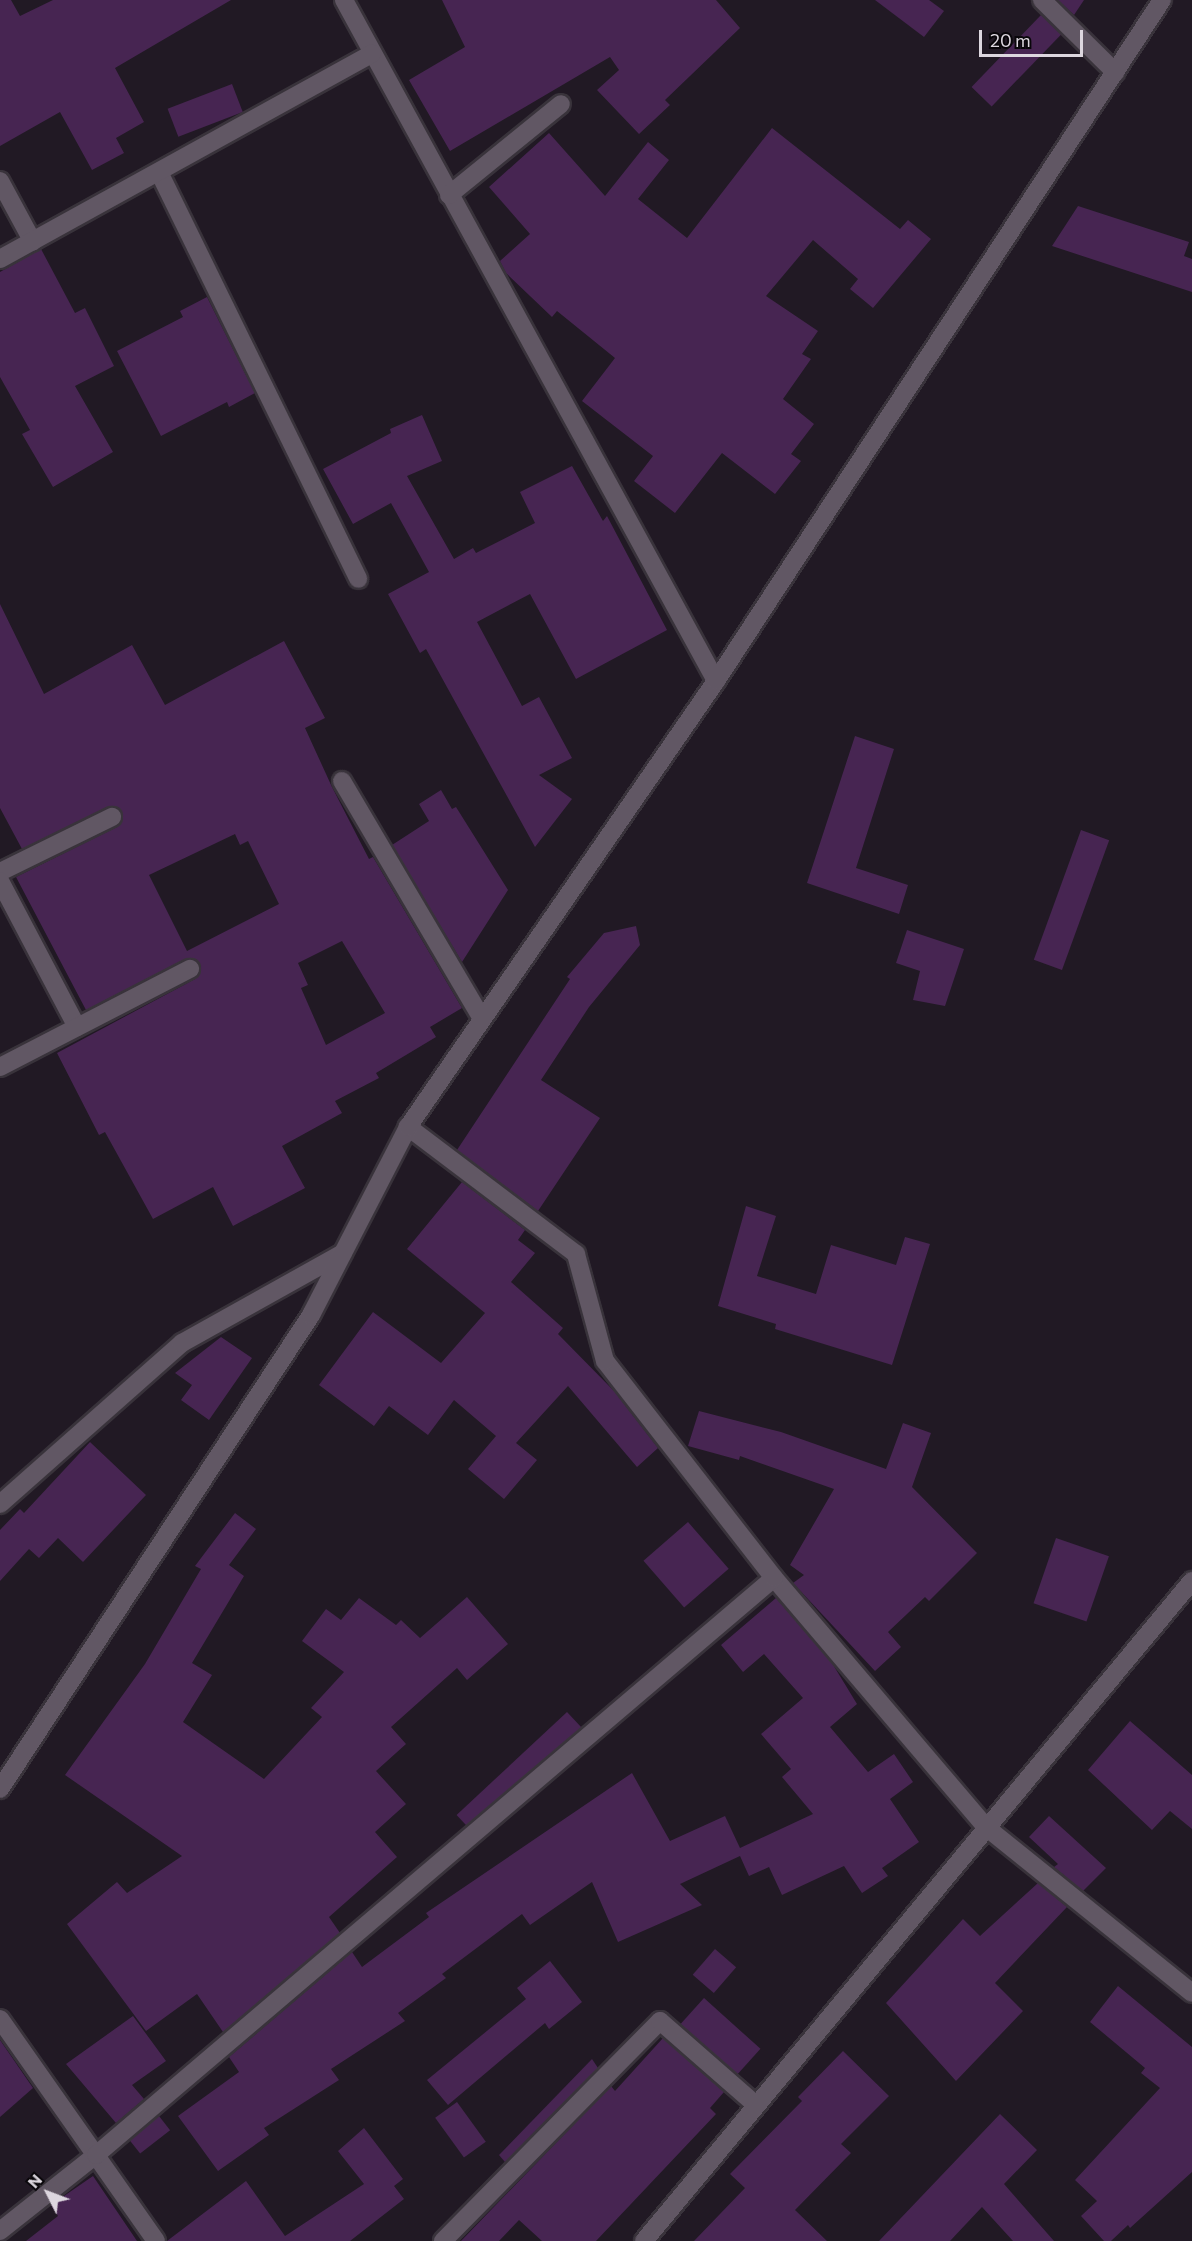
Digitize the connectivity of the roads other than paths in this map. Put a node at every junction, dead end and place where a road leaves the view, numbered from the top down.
1 (344, 0) edge
2 (1042, 0) edge
3 (1162, 0) edge
4 (372, 54) junction
5 (1115, 72) junction
6 (561, 104) dead end
7 (159, 172) junction
8 (0, 181) edge
9 (449, 195) junction
10 (33, 242) junction
11 (0, 259) edge
12 (358, 579) dead end
13 (716, 681) junction
14 (342, 781) dead end
15 (112, 817) dead end
16 (0, 872) edge
17 (0, 880) edge
18 (5, 903) edge
19 (190, 969) dead end
20 (482, 1019) junction
21 (77, 1027) junction
22 (0, 1067) edge
23 (408, 1127) junction
24 (343, 1253) junction
25 (0, 1504) edge
26 (774, 1578) junction
27 (1192, 1581) edge
28 (0, 1789) edge
29 (987, 1828) junction
30 (1192, 1993) edge
31 (0, 2019) edge
32 (756, 2105) junction
33 (96, 2155) junction
34 (0, 2231) edge
35 (156, 2241) edge
36 (443, 2241) edge
37 (644, 2241) edge

1 - 4 street
2 - 5 street
3 - 5 street
4 - 7 street
4 - 9 street
5 - 13 street
6 - 9 street
7 - 10 street
7 - 12 street
8 - 10 street
9 - 13 street
10 - 11 street
13 - 20 street
14 - 20 street
15 - 16 street
17 - 18 street
18 - 21 street
19 - 21 street
20 - 23 street
21 - 22 street
23 - 24 street
23 - 26 street
24 - 25 street
24 - 28 street
26 - 29 street
26 - 33 street
27 - 29 street
29 - 30 street
29 - 32 street
31 - 33 street
32 - 36 street
32 - 37 street
33 - 34 street
33 - 35 street

